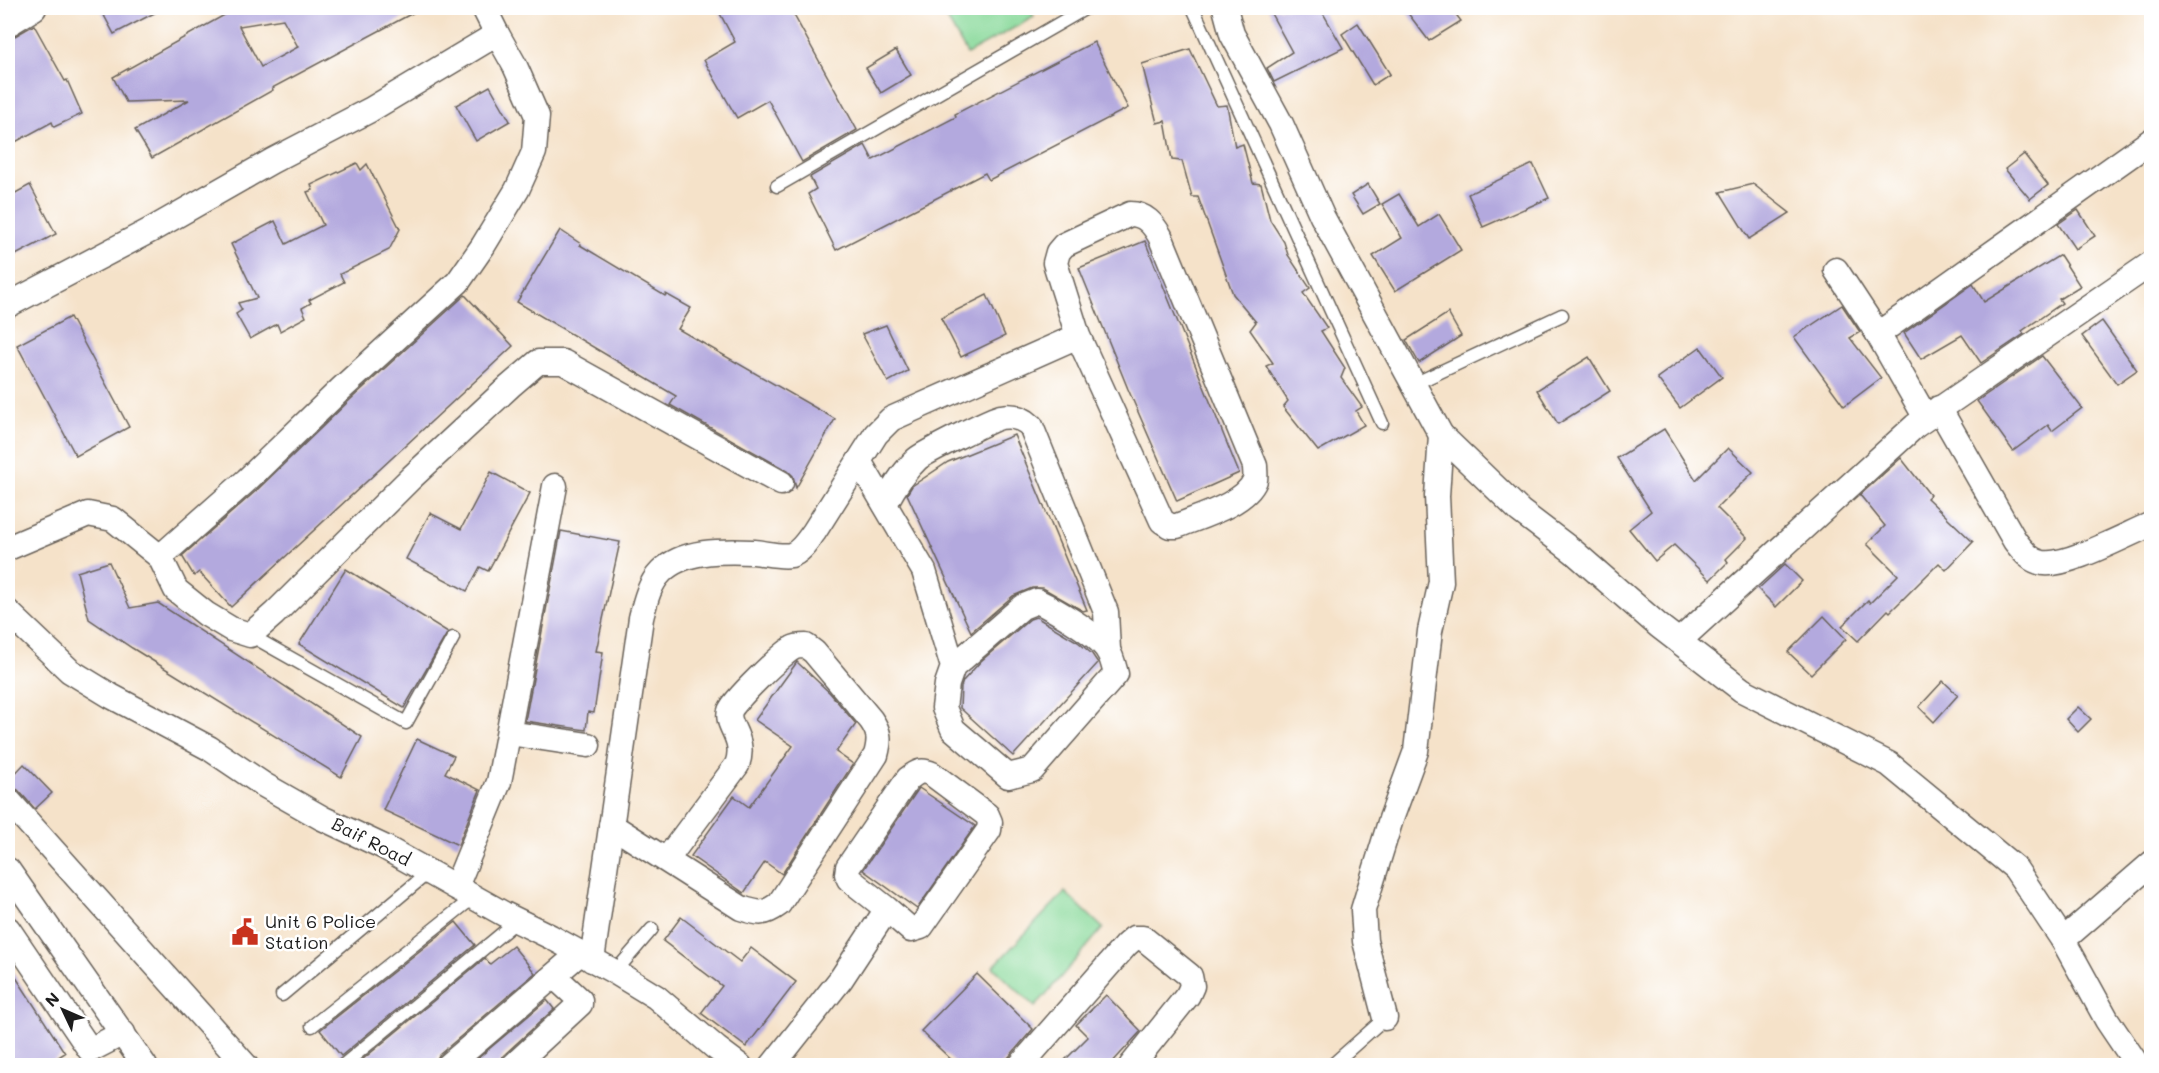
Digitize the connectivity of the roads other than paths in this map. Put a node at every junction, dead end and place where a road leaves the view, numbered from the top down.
1 (34, 8) edge
2 (484, 8) edge
3 (1086, 8) edge
4 (1193, 8) edge
5 (1226, 8) edge
6 (8, 24) edge
7 (497, 34) junction
8 (2151, 140) edge
9 (777, 186) dead end
10 (2151, 263) edge
11 (1836, 270) dead end
12 (8, 305) edge
13 (1562, 315) dead end
14 (1878, 334) junction
15 (1078, 336) junction
16 (1412, 384) junction
17 (1932, 413) junction
18 (1383, 423) dead end
19 (1441, 435) junction
20 (859, 461) junction
21 (782, 483) dead end
22 (555, 486) dead end
23 (885, 504) junction
24 (2151, 524) edge
25 (8, 548) edge
26 (160, 557) junction
27 (8, 612) edge
28 (248, 634) junction
29 (453, 638) dead end
30 (1679, 641) junction
31 (1108, 650) junction
32 (953, 667) junction
33 (508, 733) junction
34 (588, 745) dead end
35 (8, 800) edge
36 (611, 825) junction
37 (667, 859) junction
38 (2151, 862) edge
39 (8, 870) edge
40 (429, 872) junction
41 (465, 892) junction
42 (887, 909) junction
43 (517, 921) junction
44 (8, 929) edge
45 (652, 929) dead end
46 (2063, 940) junction
47 (586, 956) junction
48 (615, 972) junction
49 (554, 976) junction
50 (282, 995) dead end
51 (1385, 1018) joint
52 (312, 1026) dead end
53 (123, 1033) junction
54 (93, 1058) edge
55 (146, 1065) edge
56 (246, 1065) edge
57 (342, 1065) edge
58 (448, 1065) edge
59 (513, 1065) edge
60 (740, 1065) edge
61 (772, 1065) edge
62 (1020, 1065) edge
63 (1131, 1065) edge
64 (1331, 1065) edge
65 (2138, 1065) edge

1 - 6 street
2 - 7 street
3 - 9 lane
4 - 18 lane
5 - 16 street
7 - 12 street
7 - 26 street
8 - 14 street
10 - 17 street
11 - 14 street
13 - 16 lane
14 - 17 street
15 - 15 street
15 - 20 street
16 - 19 street
17 - 24 street
17 - 30 street
19 - 30 street
19 - 51 street
20 - 23 street
20 - 36 street
21 - 28 street
22 - 33 street
23 - 31 street
23 - 32 street
25 - 26 street
26 - 28 street
27 - 40 street, Baif Road
28 - 29 lane
30 - 46 street
31 - 32 street
31 - 32 street
33 - 34 street
33 - 41 street
35 - 56 street
36 - 37 street
36 - 47 street
37 - 37 street
38 - 46 street
39 - 53 street
40 - 41 street, Baif Road
40 - 50 lane
41 - 43 street, Baif Road
41 - 52 lane
42 - 42 street
42 - 61 street
43 - 47 street, Baif Road
43 - 57 lane
44 - 54 street
45 - 48 lane
46 - 65 street
47 - 48 street, Baif Road
47 - 49 street
48 - 60 street, Baif Road
49 - 58 street
49 - 59 street
51 - 64 lane
53 - 54 street
53 - 55 street
62 - 63 street

